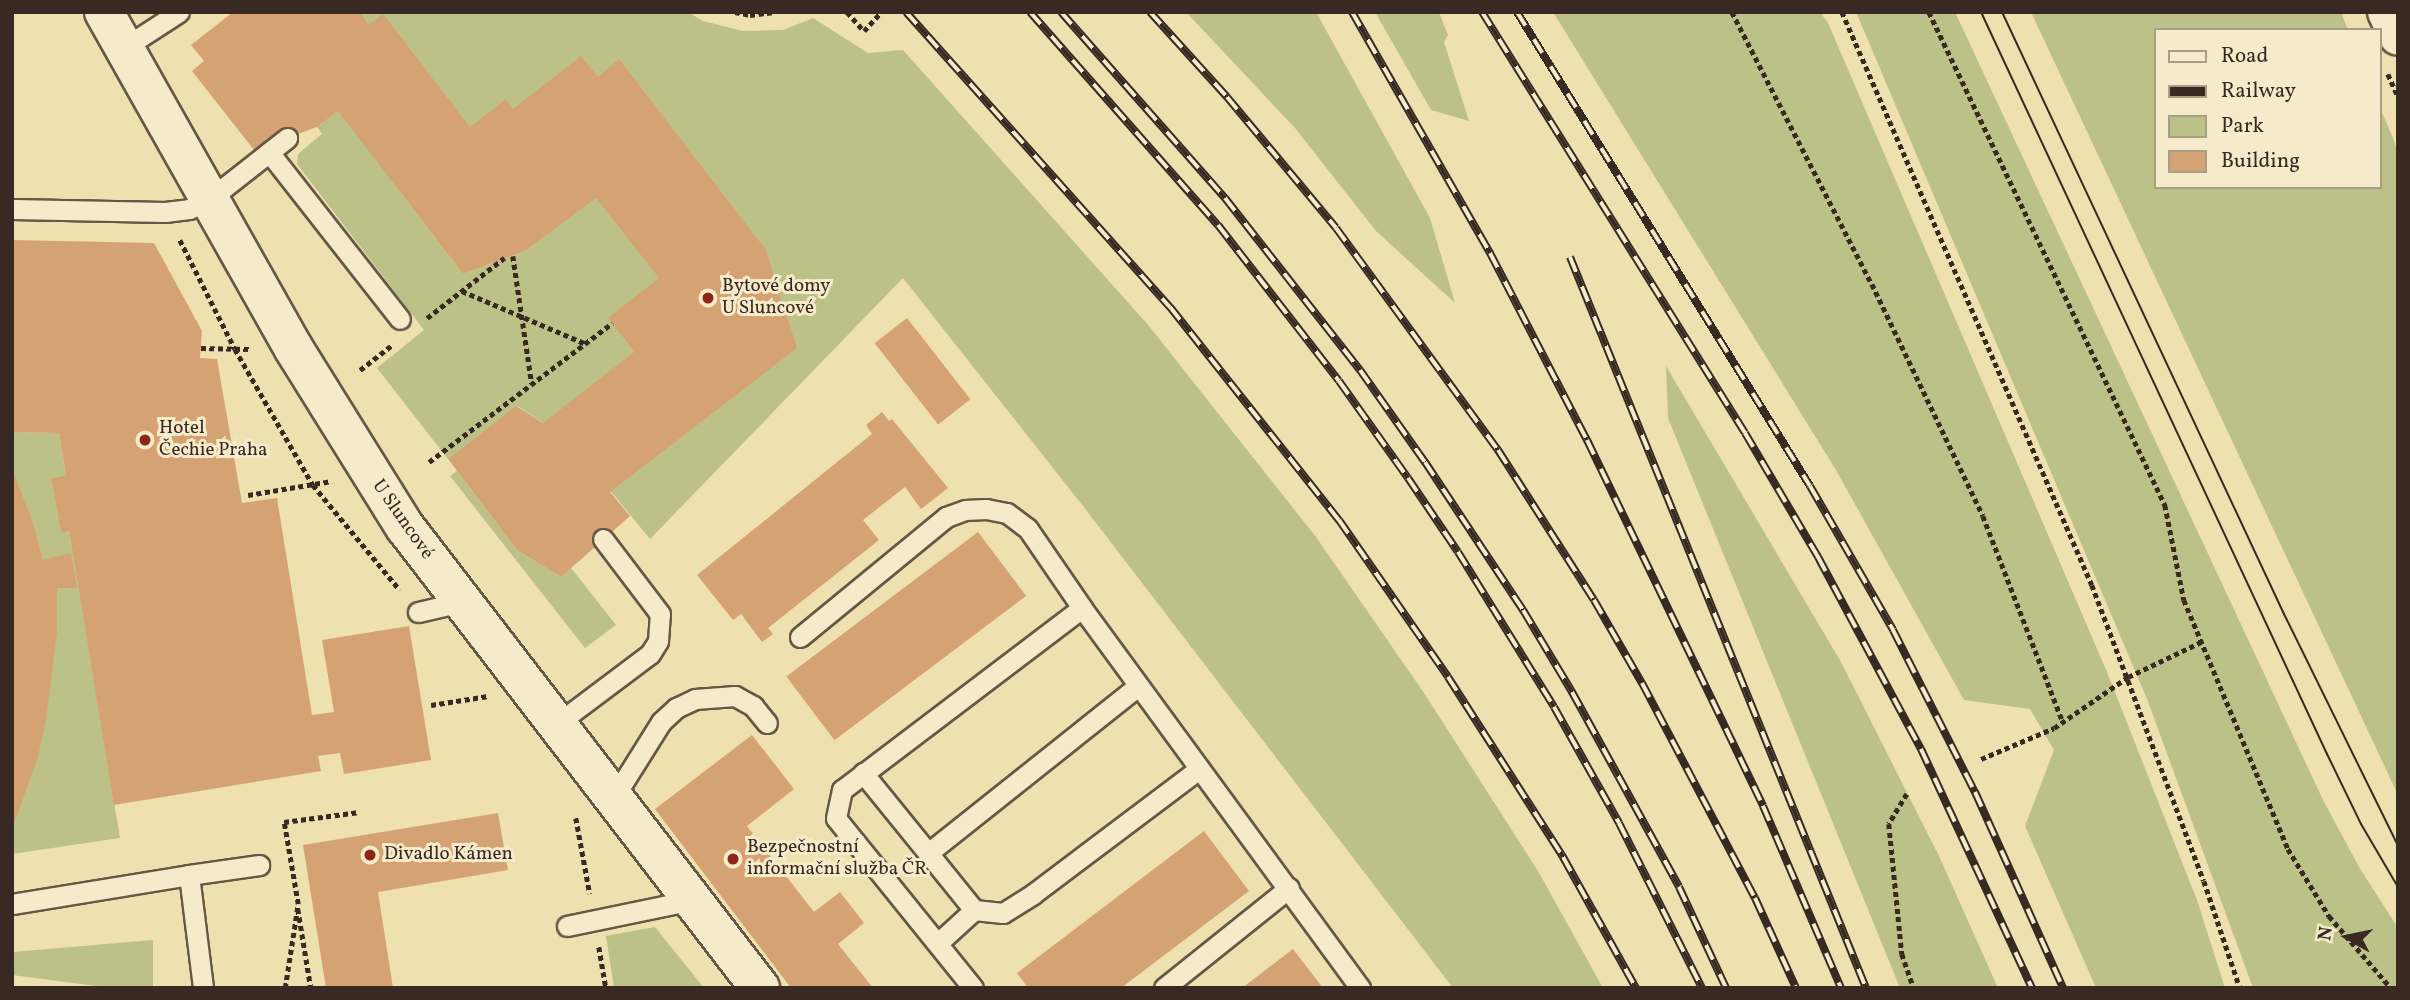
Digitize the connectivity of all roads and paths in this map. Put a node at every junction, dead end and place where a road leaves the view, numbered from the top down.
1 (104, 12) edge
2 (178, 12) edge
3 (735, 12) edge
4 (775, 12) edge
5 (848, 12) edge
6 (881, 12) edge
7 (1732, 12) edge
8 (1842, 12) edge
9 (1929, 12) edge
10 (2387, 12) edge
11 (2398, 36) edge
12 (125, 47) junction
13 (287, 138) dead end
14 (269, 152) junction
15 (208, 201) junction
16 (12, 209) edge
17 (165, 212) junction
18 (513, 256) dead end
19 (504, 258) dead end
20 (462, 290) junction
21 (522, 316) junction
22 (421, 322) dead end
23 (612, 323) dead end
24 (400, 329) joint
25 (585, 344) junction
26 (201, 348) dead end
27 (235, 349) junction
28 (247, 349) dead end
29 (360, 370) dead end
30 (532, 384) junction
31 (429, 462) dead end
32 (371, 475) junction
33 (313, 485) junction
34 (248, 495) dead end
35 (603, 539) dead end
36 (461, 602) junction
37 (1082, 608) junction
38 (418, 612) joint
39 (800, 637) dead end
40 (2201, 642) junction
41 (2128, 677) junction
42 (1138, 686) junction
43 (530, 688) junction
44 (430, 705) dead end
45 (2063, 722) junction
46 (558, 723) junction
47 (767, 723) dead end
48 (1981, 759) dead end
49 (1199, 769) junction
50 (863, 773) junction
51 (1907, 794) dead end
52 (614, 797) junction
53 (359, 813) dead end
54 (928, 853) junction
55 (259, 865) dead end
56 (189, 875) junction
57 (1289, 888) junction
58 (692, 900) junction
59 (12, 904) edge
60 (298, 904) junction
61 (974, 910) junction
62 (567, 926) dead end
63 (937, 943) junction
64 (203, 988) edge
65 (285, 988) edge
66 (311, 988) edge
67 (760, 988) edge
68 (973, 988) edge
69 (1164, 988) edge
70 (1360, 988) edge
71 (1914, 988) edge
72 (2240, 988) edge
73 (2391, 988) edge

1 - 12 street, U Sluncové
2 - 12 lane
3 - 4 path
5 - 6 path
7 - 45 path
8 - 41 path
9 - 40 path
10 - 11 street
12 - 15 street, U Sluncové
13 - 14 lane
14 - 15 lane
14 - 24 lane
15 - 17 lane
15 - 32 street, U Sluncové
16 - 17 lane
17 - 27 path
18 - 21 path
19 - 20 path
20 - 21 path
20 - 22 path
21 - 25 path
21 - 30 path
23 - 25 path
24 - 29 path
25 - 30 path
26 - 27 path
27 - 28 path
27 - 33 path
30 - 31 path
32 - 33 path
32 - 36 street, U Sluncové
33 - 34 path
33 - 38 path
35 - 46 lane
36 - 38 lane
36 - 43 street, U Sluncové
37 - 39 lane
37 - 42 lane
37 - 50 lane
40 - 41 path
40 - 73 path
41 - 45 path
41 - 72 path
42 - 49 lane
42 - 54 lane
43 - 44 path
43 - 46 street, U Sluncové
45 - 48 path
46 - 52 street, U Sluncové
47 - 52 lane
49 - 57 lane
49 - 61 lane
50 - 54 lane
50 - 63 lane
51 - 71 path
52 - 58 street, U Sluncové
53 - 60 path
54 - 61 lane
55 - 56 lane
56 - 59 lane
56 - 64 lane
57 - 69 lane
57 - 70 lane
58 - 62 lane
58 - 67 street, U Sluncové
60 - 65 path
60 - 66 path
61 - 63 lane
63 - 68 lane

